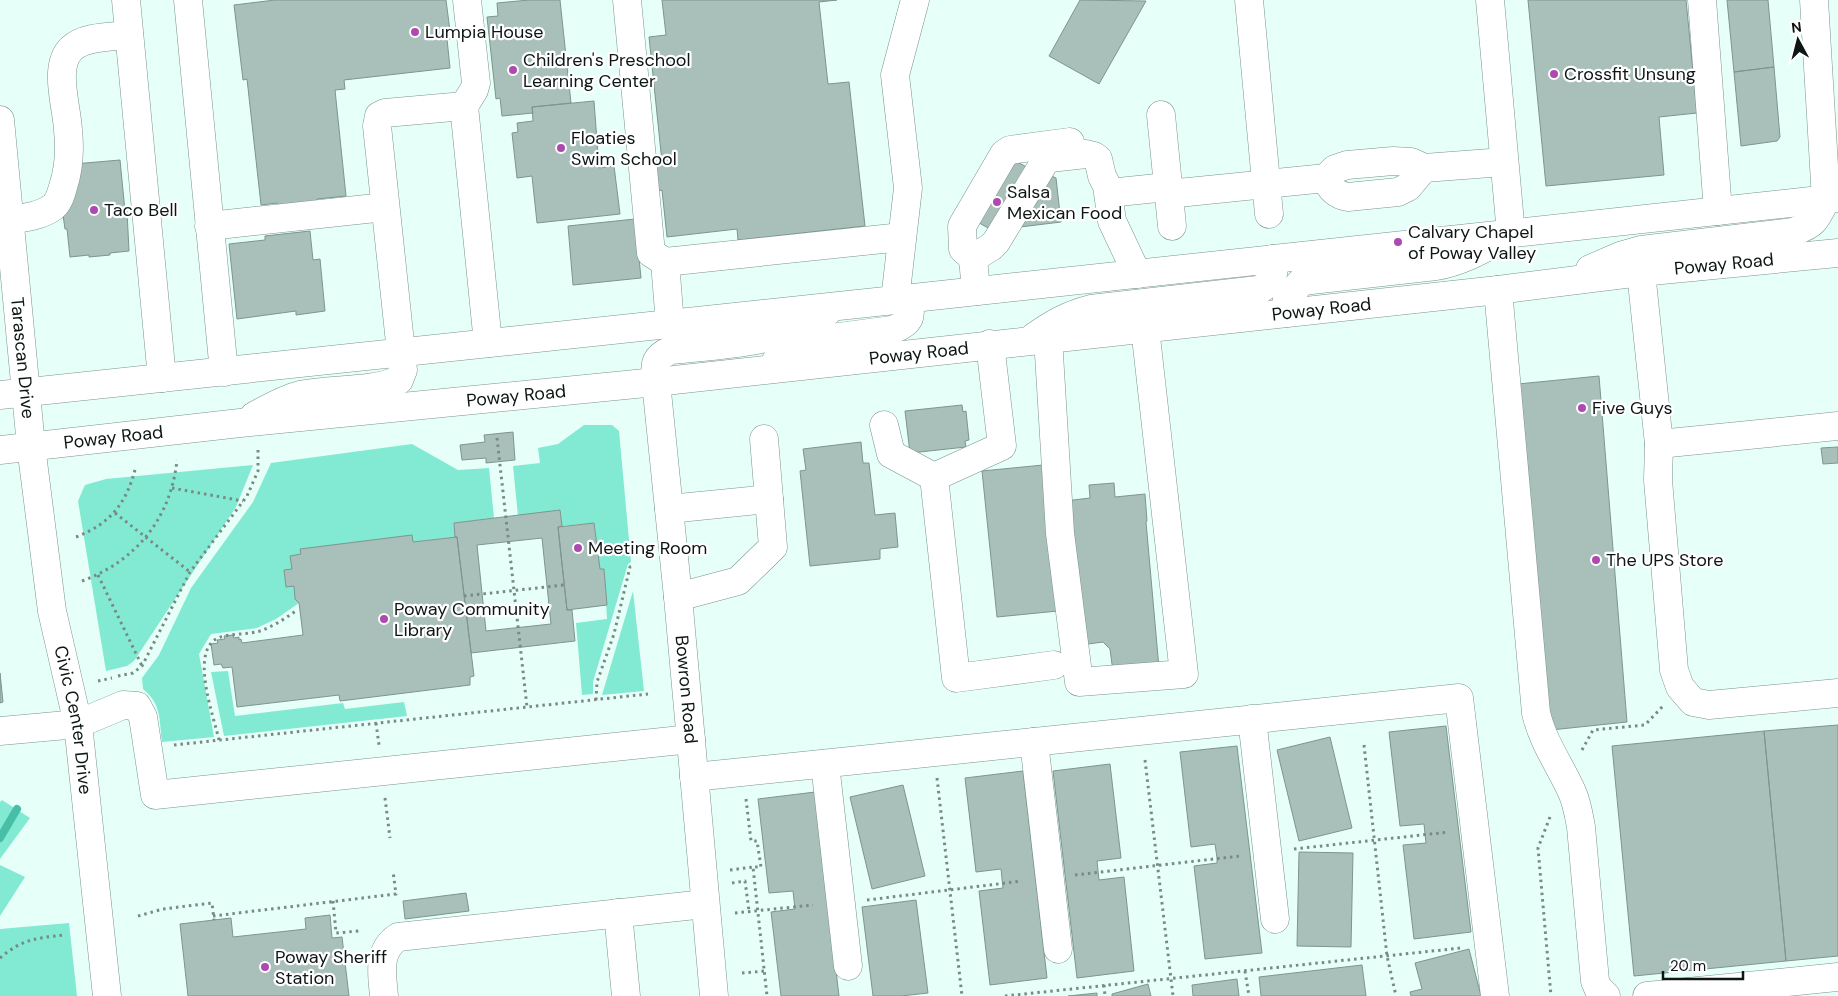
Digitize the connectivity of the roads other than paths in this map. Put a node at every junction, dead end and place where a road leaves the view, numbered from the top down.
1 (126, 0) edge
2 (188, 0) edge
3 (468, 0) edge
4 (627, 0) edge
5 (915, 0) edge
6 (1249, 0) edge
7 (1490, 0) edge
8 (1702, 0) edge
9 (1814, 0) edge
10 (129, 35) junction
11 (464, 106) junction
12 (1161, 115) dead end
13 (0, 120) edge
14 (1504, 162) junction
15 (1266, 184) junction
16 (1108, 190) junction
17 (1168, 190) junction
18 (1832, 198) edge
19 (385, 208) junction
20 (1718, 211) junction
21 (1269, 214) dead end
22 (209, 226) junction
23 (1172, 226) dead end
24 (10, 233) junction
25 (1511, 234) junction
26 (902, 238) junction
27 (1838, 252) edge
28 (973, 258) junction
29 (1273, 259) junction
30 (665, 262) junction
31 (1641, 272) junction
32 (1137, 274) junction
33 (1559, 283) junction
34 (1498, 290) junction
35 (976, 291) junction
36 (902, 300) junction
37 (836, 306) junction
38 (1286, 312) junction
39 (670, 324) junction
40 (1145, 328) junction
41 (1039, 339) junction
42 (488, 343) junction
43 (990, 344) junction
44 (401, 352) junction
45 (757, 370) junction
46 (224, 372) junction
47 (162, 378) junction
48 (656, 382) junction
49 (13, 393) edge
50 (240, 423) junction
51 (884, 425) dead end
52 (1838, 426) edge
53 (764, 439) dead end
54 (1659, 444) junction
55 (31, 446) junction
56 (0, 450) edge
57 (934, 477) junction
58 (769, 499) junction
59 (669, 509) junction
60 (678, 597) junction
61 (1054, 665) dead end
62 (1838, 693) edge
63 (1252, 719) junction
64 (78, 724) junction
65 (0, 732) edge
66 (691, 739) junction
67 (1034, 742) junction
68 (825, 764) junction
69 (694, 777) junction
70 (705, 904) junction
71 (618, 913) junction
72 (1275, 919) dead end
73 (1058, 949) dead end
74 (848, 966) dead end
75 (1838, 976) edge
76 (1716, 992) edge
77 (107, 996) edge
78 (384, 996) edge
79 (626, 996) edge
80 (714, 996) edge
81 (1495, 996) edge
82 (1606, 996) edge
83 (1648, 996) edge

1 - 10 main road
2 - 22 main road
3 - 11 main road
4 - 30 main road
5 - 26 main road
6 - 15 main road
7 - 14 main road
8 - 20 main road
9 - 18 main road
10 - 24 main road
10 - 47 main road
11 - 19 main road
11 - 42 main road
12 - 17 main road
13 - 24 main road, Tarascan Drive
14 - 15 main road
14 - 25 main road
15 - 17 main road
15 - 21 main road
16 - 17 main road
16 - 28 main road
16 - 28 main road
16 - 32 main road
17 - 23 main road
18 - 20 main road
18 - 33 main road
19 - 22 main road
19 - 44 main road
20 - 25 main road
22 - 46 main road
24 - 49 main road, Tarascan Drive
25 - 29 main road
25 - 38 main road
26 - 30 main road
26 - 36 main road
27 - 31 main road, Poway Road
28 - 35 main road
29 - 32 main road
29 - 41 main road
30 - 39 main road
31 - 33 main road, Poway Road
31 - 54 main road
32 - 35 main road
33 - 34 main road, Poway Road
34 - 38 main road, Poway Road
34 - 82 main road
35 - 36 main road
36 - 37 main road
36 - 45 main road
37 - 39 main road
37 - 48 main road, Bowron Road
38 - 40 main road, Poway Road
39 - 42 main road
40 - 41 main road, Poway Road
40 - 41 main road
41 - 43 main road, Poway Road
42 - 44 main road
43 - 45 main road, Poway Road
43 - 57 main road
44 - 46 main road
44 - 50 main road
45 - 48 main road, Poway Road
46 - 47 main road
47 - 49 main road
48 - 50 main road, Poway Road
48 - 59 main road, Bowron Road
49 - 55 main road, Tarascan Drive
50 - 55 main road, Poway Road
51 - 57 main road
52 - 54 main road
53 - 58 main road
54 - 62 main road
55 - 56 main road, Poway Road
55 - 64 main road, Civic Center Drive
57 - 61 main road
58 - 59 main road
58 - 60 main road
59 - 60 main road, Bowron Road
60 - 66 main road, Bowron Road
63 - 67 main road
63 - 72 main road
63 - 81 main road
64 - 65 main road
64 - 66 main road
64 - 77 main road, Civic Center Drive
66 - 69 main road, Bowron Road
67 - 68 main road
67 - 73 main road
68 - 69 main road
68 - 74 main road
69 - 70 main road, Bowron Road
70 - 71 main road
70 - 80 main road, Bowron Road
71 - 78 main road
71 - 79 main road
75 - 76 main road
76 - 83 main road

